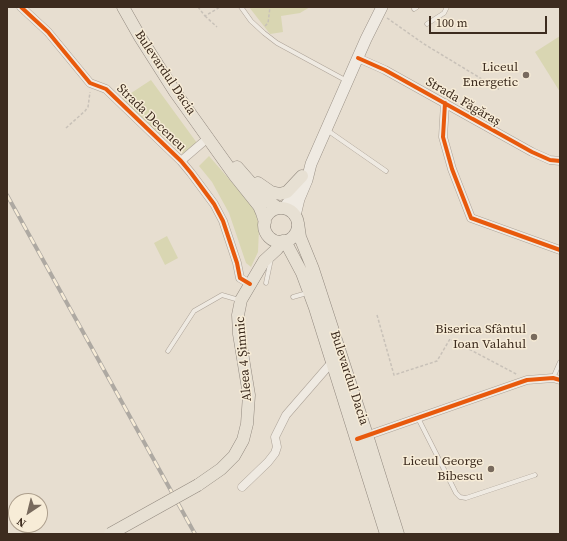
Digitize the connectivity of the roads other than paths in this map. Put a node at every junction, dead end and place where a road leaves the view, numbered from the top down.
1 (21, 7) edge
2 (123, 7) edge
3 (241, 7) edge
4 (447, 7) edge
5 (381, 10) edge
6 (427, 24) dead end
7 (358, 58) junction
8 (348, 81) junction
9 (445, 103) junction
10 (326, 129) junction
11 (209, 137) junction
12 (181, 161) junction
13 (560, 161) edge
14 (311, 164) junction
15 (386, 171) dead end
16 (242, 172) junction
17 (302, 176) junction
18 (281, 208) junction
19 (296, 219) junction
20 (265, 226) junction
21 (284, 241) junction
22 (560, 250) edge
23 (268, 257) junction
24 (266, 283) dead end
25 (250, 284) junction
26 (309, 292) junction
27 (293, 297) dead end
28 (242, 300) junction
29 (168, 351) dead end
30 (332, 362) junction
31 (560, 362) edge
32 (557, 379) edge
33 (418, 418) junction
34 (362, 437) junction
35 (535, 475) dead end
36 (242, 487) dead end
37 (110, 534) edge
38 (386, 534) edge
39 (398, 534) edge

1 - 12 street, Strada Deceneu
2 - 11 main road, Bulevardul Dacia
3 - 8 lane
4 - 6 lane
5 - 7 main road
7 - 8 main road
7 - 9 street, Strada Făgăraș
8 - 10 main road
9 - 13 street, Strada Făgăraș
9 - 22 street
10 - 14 main road
10 - 15 lane
11 - 12 street
11 - 16 main road, Bulevardul Dacia
11 - 20 main road, Bulevardul Dacia
12 - 25 street, Strada Deceneu
14 - 17 main road
14 - 19 main road
16 - 17 main road
16 - 18 main road, Bulevardul Dacia
17 - 18 main road
18 - 19 main road, Bulevardul Dacia
18 - 20 main road
19 - 21 main road
19 - 34 main road, Bulevardul Dacia
20 - 21 main road, Bulevardul Dacia
20 - 23 main road, Aleea 4 Șimnic
21 - 23 main road, Aleea 4 Șimnic
21 - 26 main road, Bulevardul Dacia
23 - 24 lane
23 - 25 main road, Aleea 4 Șimnic
25 - 28 main road, Aleea 4 Șimnic
26 - 27 lane
26 - 30 main road, Bulevardul Dacia
28 - 29 lane
28 - 37 main road, Aleea 4 Șimnic, bridge
30 - 34 main road, Bulevardul Dacia
30 - 36 street
31 - 32 lane
32 - 33 street
33 - 34 street
33 - 35 lane
34 - 38 main road, Bulevardul Dacia
34 - 39 main road, Bulevardul Dacia

